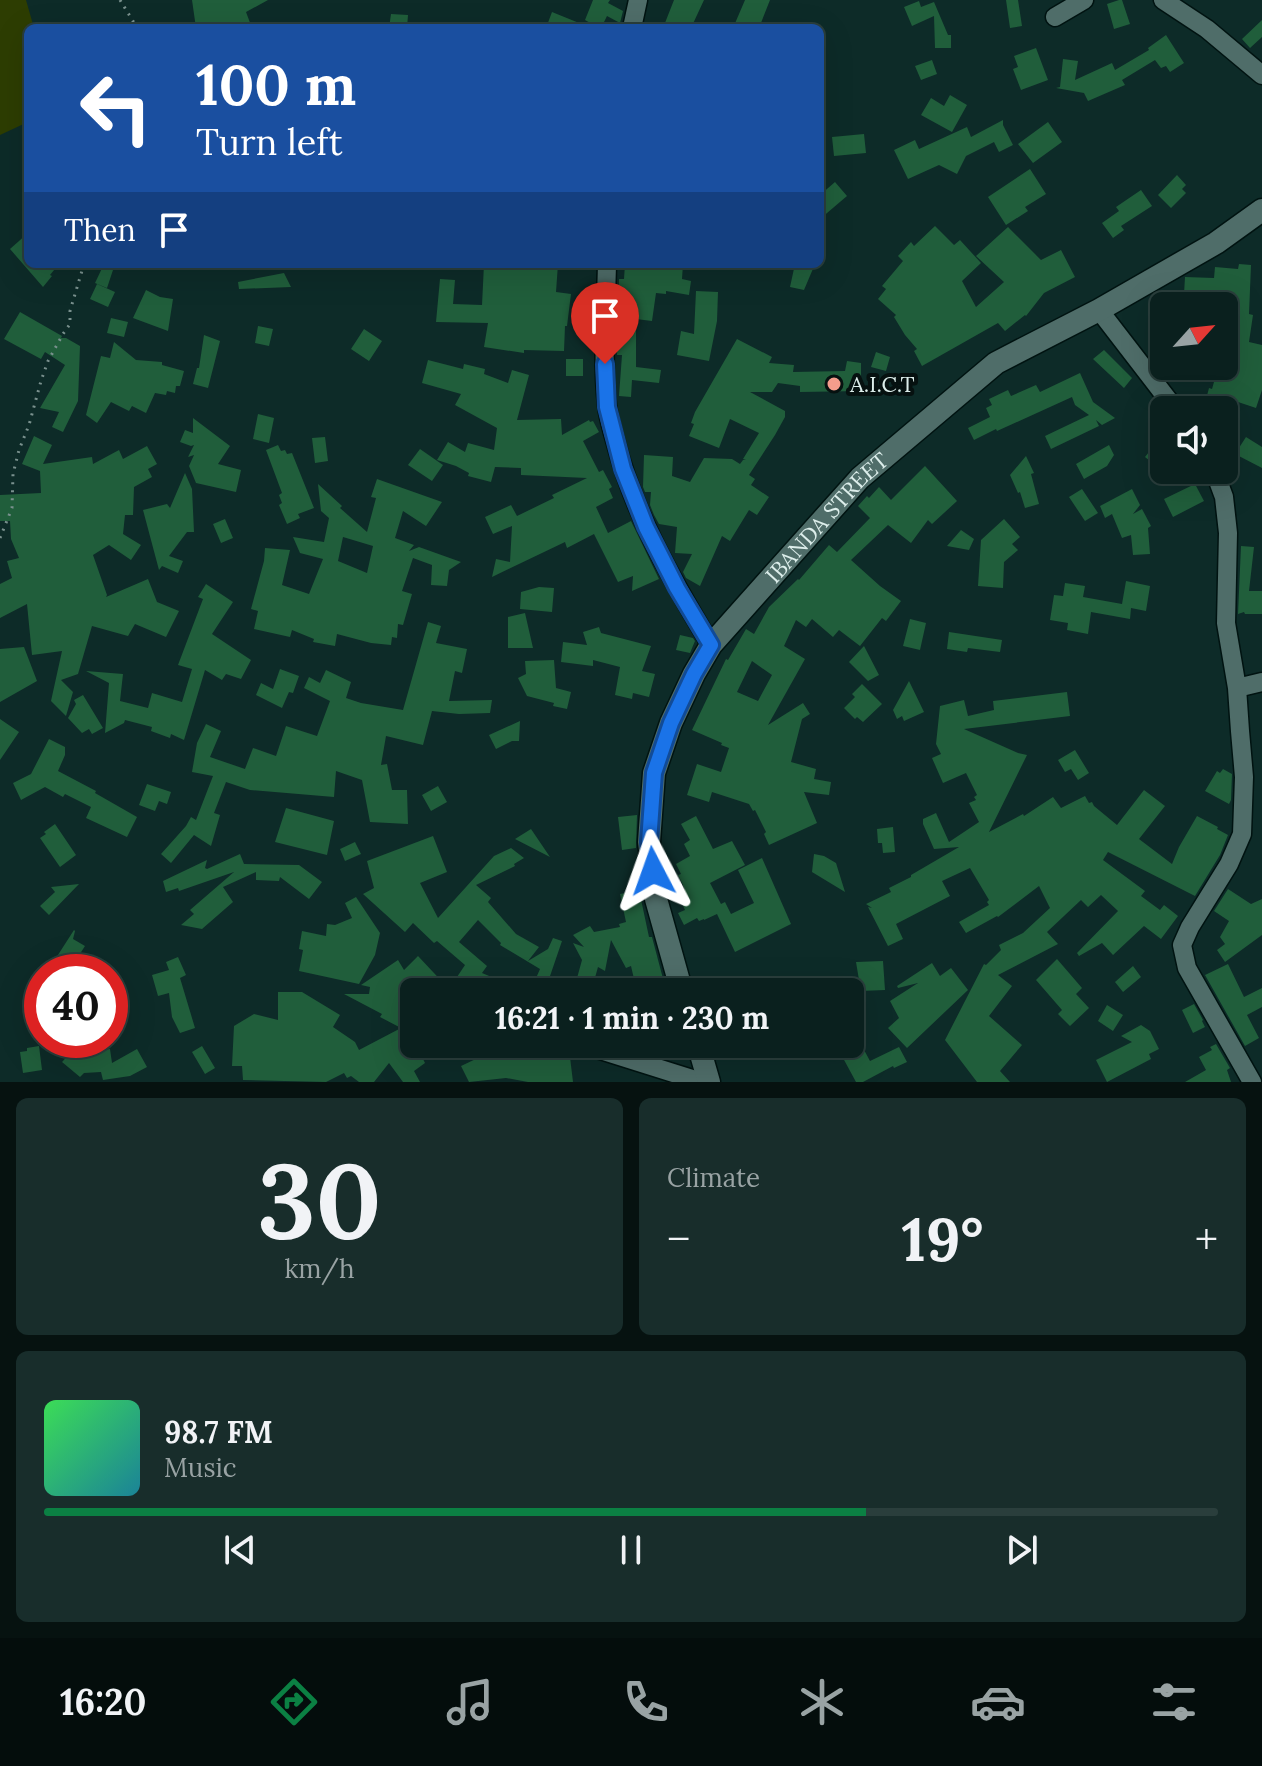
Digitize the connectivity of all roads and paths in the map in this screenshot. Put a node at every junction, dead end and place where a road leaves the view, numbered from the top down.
1 (120, 0) edge
2 (638, 0) edge
3 (1084, 0) edge
4 (1163, 0) edge
5 (1055, 17) dead end
6 (135, 24) edge
7 (633, 24) edge
8 (1262, 75) edge
9 (1262, 210) edge
10 (83, 268) edge
11 (607, 268) edge
12 (1099, 310) junction
13 (1165, 396) edge
14 (1219, 484) edge
15 (0, 538) edge
16 (711, 645) junction
17 (1262, 682) edge
18 (1237, 688) junction
19 (678, 978) edge
20 (626, 1058) edge
21 (702, 1058) edge
22 (702, 1082) edge
23 (709, 1082) edge
24 (1252, 1082) edge

1 - 6 path
2 - 7 street
3 - 5 street
4 - 8 street
9 - 12 street, IBANDA STREET
10 - 15 path
11 - 16 street
12 - 13 street
12 - 16 street, IBANDA STREET
14 - 18 street
16 - 19 street, IBANDA STREET
17 - 18 street
18 - 24 street
20 - 22 street
21 - 23 street

